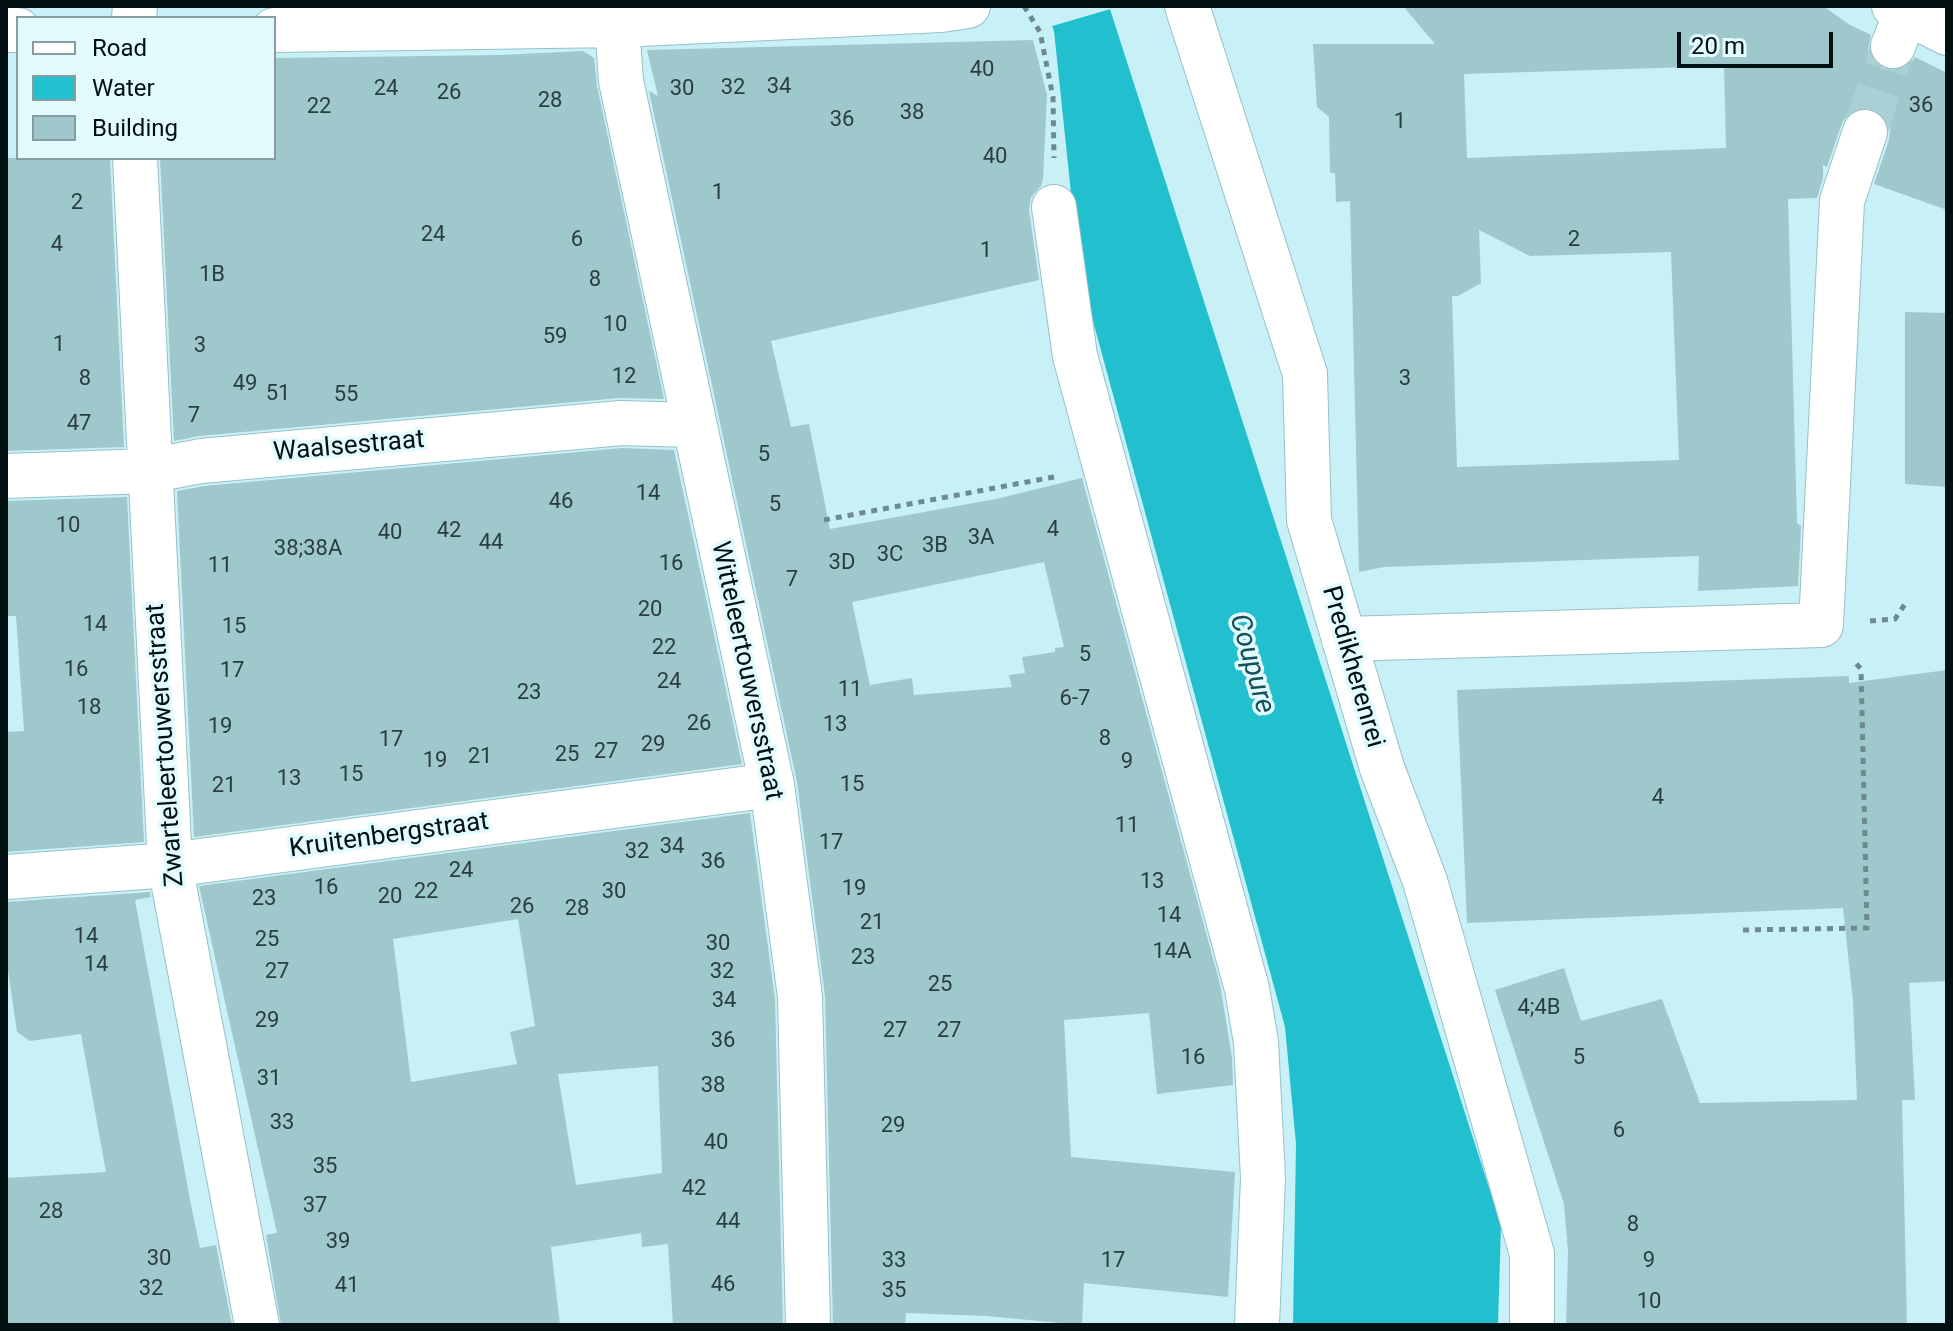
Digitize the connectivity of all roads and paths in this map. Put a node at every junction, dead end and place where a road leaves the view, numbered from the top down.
1 (968, 6) edge
2 (1024, 6) edge
3 (1187, 6) edge
4 (1898, 21) edge
5 (617, 25) junction
6 (276, 30) edge
7 (1947, 33) edge
8 (1865, 132) tunnel mouth
9 (135, 160) edge
10 (1054, 207) joint
11 (693, 425) junction
12 (149, 471) junction
13 (1072, 473) dead end
14 (6, 476) edge
15 (824, 520) dead end
16 (1821, 625) junction
17 (1344, 639) junction
18 (772, 785) junction
19 (170, 865) junction
20 (6, 877) edge
21 (1743, 930) dead end
22 (257, 1325) edge
23 (808, 1325) edge
24 (1257, 1325) edge
25 (1532, 1325) edge

1 - 5 street
2 - 10 path
3 - 17 street, Predikherenrei
4 - 7 street
5 - 6 street
5 - 11 street, Witteleertouwersstraat
8 - 16 street
9 - 12 street, Zwarteleertouwersstraat
10 - 24 street
11 - 12 street, Waalsestraat
11 - 18 street, Witteleertouwersstraat
12 - 14 street, Waalsestraat
12 - 19 street, Zwarteleertouwersstraat
13 - 15 path
16 - 17 street
16 - 21 path
17 - 25 street, Predikherenrei
18 - 19 street, Kruitenbergstraat
18 - 23 street, Witteleertouwersstraat
19 - 20 street, Kruitenbergstraat
19 - 22 street, Zwarteleertouwersstraat

